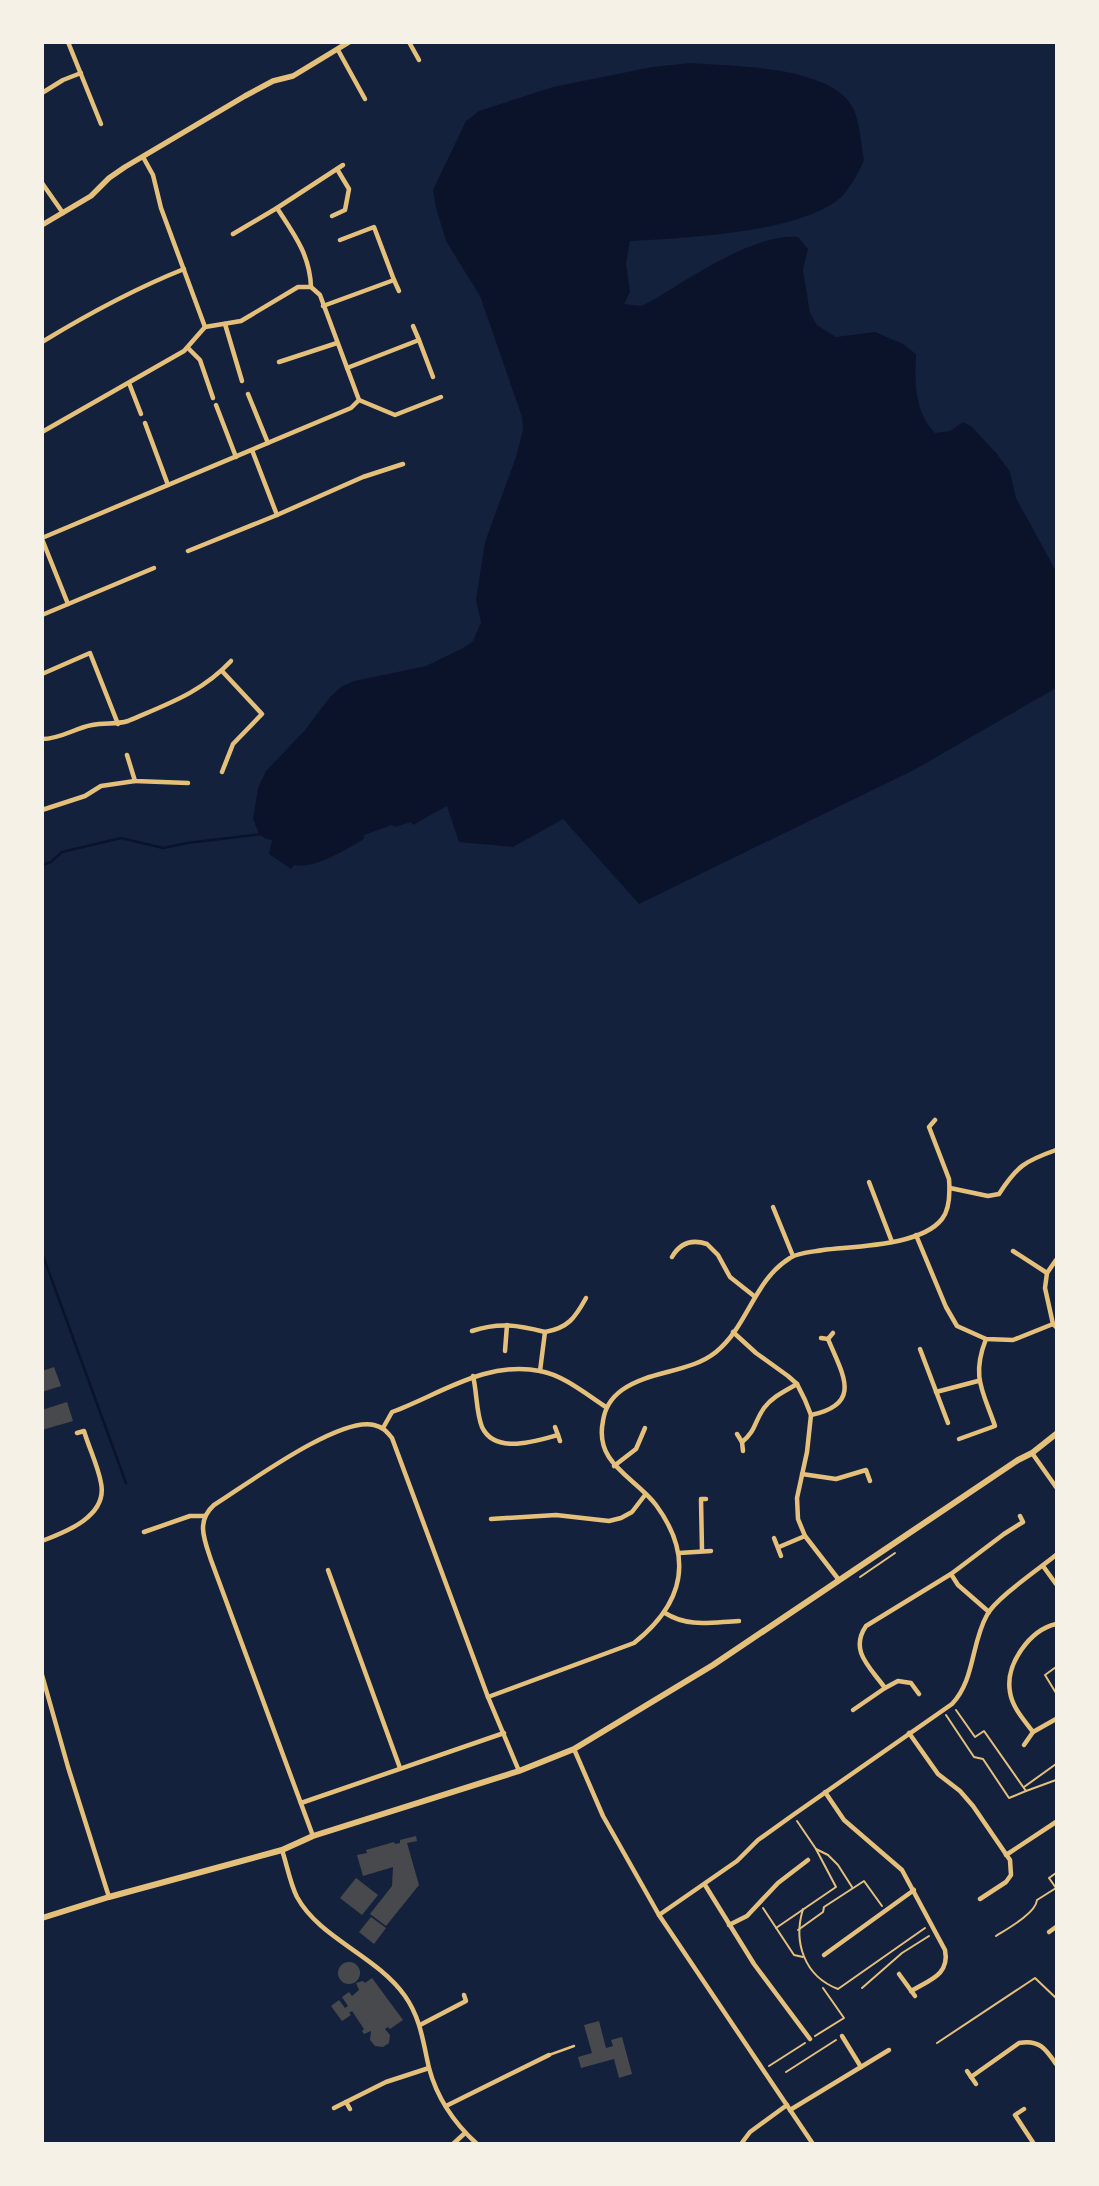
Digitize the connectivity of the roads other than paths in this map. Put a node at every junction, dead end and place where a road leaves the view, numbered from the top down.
1 (68, 42) edge
2 (349, 42) edge
3 (409, 42) edge
4 (338, 50) junction
5 (419, 60) dead end
6 (80, 73) junction
7 (42, 93) edge
8 (364, 99) dead end
9 (101, 124) dead end
10 (143, 157) junction
11 (343, 165) dead end
12 (336, 169) junction
13 (42, 184) edge
14 (277, 208) junction
15 (63, 212) junction
16 (332, 216) dead end
17 (42, 225) edge
18 (233, 234) dead end
19 (340, 240) dead end
20 (184, 269) junction
21 (394, 280) junction
22 (311, 287) junction
23 (399, 291) dead end
24 (323, 306) junction
25 (225, 324) junction
26 (413, 326) dead end
27 (204, 327) junction
28 (419, 340) junction
29 (42, 342) edge
30 (337, 343) junction
31 (188, 348) junction
32 (279, 362) dead end
33 (347, 368) junction
34 (433, 377) dead end
35 (242, 381) dead end
36 (129, 383) junction
37 (248, 394) dead end
38 (441, 397) dead end
39 (213, 398) dead end
40 (359, 400) junction
41 (216, 405) dead end
42 (141, 414) dead end
43 (144, 423) dead end
44 (42, 432) edge
45 (268, 443) junction
46 (252, 450) junction
47 (236, 457) junction
48 (403, 464) dead end
49 (168, 485) junction
50 (277, 515) junction
51 (42, 538) edge
52 (188, 552) dead end
53 (154, 568) dead end
54 (68, 604) junction
55 (42, 615) edge
56 (231, 661) dead end
57 (222, 671) junction
58 (42, 674) edge
59 (118, 724) junction
60 (42, 738) edge
61 (127, 755) dead end
62 (222, 772) dead end
63 (135, 781) junction
64 (188, 783) dead end
65 (42, 810) edge
66 (935, 1120) dead end
67 (1056, 1150) edge
68 (869, 1182) dead end
69 (950, 1188) junction
70 (773, 1207) dead end
71 (916, 1235) junction
72 (892, 1242) junction
73 (1013, 1251) dead end
74 (793, 1256) junction
75 (672, 1257) dead end
76 (1056, 1260) edge
77 (1047, 1273) junction
78 (754, 1296) junction
79 (586, 1298) dead end
80 (507, 1325) junction
81 (1055, 1326) edge
82 (472, 1331) dead end
83 (545, 1332) junction
84 (734, 1332) junction
85 (833, 1333) dead end
86 (821, 1338) dead end
87 (986, 1339) junction
88 (828, 1340) junction
89 (920, 1349) dead end
90 (505, 1351) dead end
91 (540, 1370) junction
92 (473, 1376) junction
93 (978, 1380) junction
94 (797, 1384) junction
95 (936, 1392) junction
96 (606, 1407) junction
97 (811, 1415) junction
98 (948, 1423) dead end
99 (555, 1427) dead end
100 (383, 1428) junction
101 (645, 1428) dead end
102 (77, 1433) dead end
103 (643, 1434) junction
104 (736, 1434) dead end
105 (1056, 1434) edge
106 (558, 1435) junction
107 (648, 1436) dead end
108 (959, 1439) dead end
109 (560, 1441) dead end
110 (742, 1442) junction
111 (743, 1451) dead end
112 (1032, 1453) junction
113 (614, 1466) junction
114 (802, 1474) junction
115 (870, 1481) dead end
116 (1056, 1487) edge
117 (645, 1495) junction
118 (706, 1499) dead end
119 (205, 1516) junction
120 (1020, 1516) dead end
121 (491, 1519) dead end
122 (1023, 1522) junction
123 (1028, 1526) dead end
124 (144, 1532) dead end
125 (805, 1536) junction
126 (774, 1538) dead end
127 (42, 1541) edge
128 (779, 1547) junction
129 (702, 1550) junction
130 (711, 1551) dead end
131 (679, 1553) junction
132 (1056, 1555) edge
133 (781, 1556) dead end
134 (1042, 1566) junction
135 (328, 1570) dead end
136 (950, 1574) junction
137 (839, 1580) junction
138 (1056, 1584) edge
139 (988, 1612) junction
140 (665, 1613) junction
141 (739, 1621) dead end
142 (724, 1622) junction
143 (1056, 1624) edge
144 (724, 1628) dead end
145 (42, 1675) edge
146 (885, 1688) junction
147 (919, 1694) dead end
148 (488, 1697) junction
149 (853, 1710) dead end
150 (1056, 1719) edge
151 (1033, 1732) junction
152 (504, 1733) junction
153 (909, 1733) junction
154 (1024, 1745) dead end
155 (574, 1749) junction
156 (400, 1768) junction
157 (519, 1771) junction
158 (825, 1792) junction
159 (301, 1803) junction
160 (1056, 1822) edge
161 (313, 1836) junction
162 (282, 1850) junction
163 (1006, 1854) junction
164 (808, 1860) dead end
165 (705, 1885) junction
166 (914, 1890) junction
167 (109, 1897) junction
168 (980, 1898) dead end
169 (659, 1915) junction
170 (42, 1918) edge
171 (729, 1925) junction
172 (1056, 1927) edge
173 (1049, 1932) dead end
174 (824, 1955) dead end
175 (899, 1974) dead end
176 (911, 1991) junction
177 (464, 1995) dead end
178 (915, 1996) dead end
179 (791, 2014) junction
180 (786, 2017) dead end
181 (420, 2025) junction
182 (842, 2036) road end
183 (810, 2039) dead end
184 (574, 2046) dead end
185 (889, 2050) dead end
186 (549, 2055) joint
187 (1056, 2064) edge
188 (529, 2065) junction
189 (861, 2067) junction
190 (429, 2068) junction
191 (532, 2071) dead end
192 (967, 2071) dead end
193 (971, 2077) junction
194 (976, 2084) dead end
195 (346, 2102) junction
196 (787, 2105) junction
197 (446, 2106) junction
198 (334, 2108) dead end
199 (350, 2109) dead end
200 (1024, 2109) dead end
201 (790, 2110) junction
202 (465, 2133) junction
203 (453, 2144) edge
204 (477, 2144) edge
205 (741, 2144) edge
206 (813, 2144) edge
207 (1034, 2144) edge

1 - 6 street
2 - 4 street
3 - 5 street
4 - 8 street
4 - 10 street
6 - 7 street
6 - 9 street
10 - 15 street
10 - 20 street
11 - 12 street
12 - 14 street
12 - 16 street
13 - 15 street
14 - 18 street
14 - 22 street
15 - 17 street
19 - 21 street
20 - 27 street
20 - 29 street
21 - 23 street
21 - 24 street
22 - 24 street
22 - 25 street
24 - 30 street
25 - 27 street
25 - 35 street
26 - 28 street
27 - 31 street
28 - 33 street
28 - 34 street
30 - 32 street
30 - 33 street
31 - 36 street
31 - 39 street
33 - 40 street
36 - 42 street
36 - 44 street
37 - 45 street
38 - 40 street
40 - 45 street
41 - 47 street
43 - 49 street
45 - 46 street
46 - 47 street
46 - 50 street
47 - 49 street
48 - 50 street
49 - 51 street
50 - 52 street
51 - 54 street
53 - 54 street
54 - 55 street
56 - 57 street
57 - 59 street
57 - 62 street
58 - 59 street
59 - 60 street
61 - 63 street
63 - 64 street
63 - 65 street
66 - 69 street
67 - 69 street
68 - 72 street
69 - 71 street
70 - 74 street
71 - 72 street
71 - 87 street
72 - 74 street
73 - 77 street
74 - 78 street
75 - 78 street
76 - 77 street
77 - 81 street
78 - 84 street
79 - 83 street
80 - 82 street
80 - 83 street
80 - 90 street
81 - 87 street
83 - 91 street
84 - 94 street
84 - 96 street
85 - 88 street
86 - 88 street
87 - 93 street
88 - 97 street
89 - 95 street
91 - 92 street
91 - 96 street
92 - 100 street
92 - 106 street
93 - 95 street
93 - 108 street
94 - 97 street
94 - 110 street
95 - 98 street
96 - 113 street
97 - 114 street
99 - 106 street
100 - 119 street
100 - 148 street
101 - 103 street
102 - 127 street
103 - 107 street
103 - 113 street
104 - 110 street
105 - 112 main road
106 - 109 street
110 - 111 street
112 - 116 street
112 - 137 main road
113 - 117 street
114 - 115 street
114 - 125 street
117 - 121 street
117 - 131 street
118 - 129 street
119 - 124 street
119 - 159 street
120 - 122 street
122 - 123 street
122 - 136 street
125 - 128 street
125 - 137 street
126 - 128 street
128 - 133 street
129 - 130 street
129 - 131 street
131 - 140 street
132 - 134 street
134 - 138 street
134 - 139 street
135 - 156 street
136 - 139 street
136 - 146 street
137 - 155 main road
139 - 153 street
140 - 142 street
140 - 148 street
141 - 142 street
142 - 144 street
143 - 151 street
145 - 167 street
146 - 147 street
146 - 149 street
148 - 152 street
150 - 151 street
151 - 154 street
152 - 156 street
152 - 157 street
153 - 158 street
153 - 163 street
155 - 157 main road
155 - 169 street
156 - 159 street
157 - 161 main road
158 - 165 street
158 - 166 street
159 - 161 street
160 - 163 street
161 - 162 main road
162 - 167 main road
162 - 181 street
163 - 168 street
164 - 171 street
165 - 169 street
165 - 171 street
166 - 174 street
166 - 176 street
167 - 170 main road
169 - 196 street
171 - 179 street
172 - 173 street
175 - 176 street
176 - 178 street
177 - 181 street
179 - 180 street
179 - 183 street
181 - 190 street
182 - 189 street
184 - 186 lane
185 - 189 street
186 - 188 street
187 - 193 street
188 - 191 street
188 - 197 street
189 - 201 street
190 - 195 street
190 - 197 street
192 - 193 street
193 - 194 street
195 - 198 street
195 - 199 street
196 - 201 street
196 - 205 street
197 - 202 street
200 - 207 street
201 - 206 street
202 - 203 street
202 - 204 street

